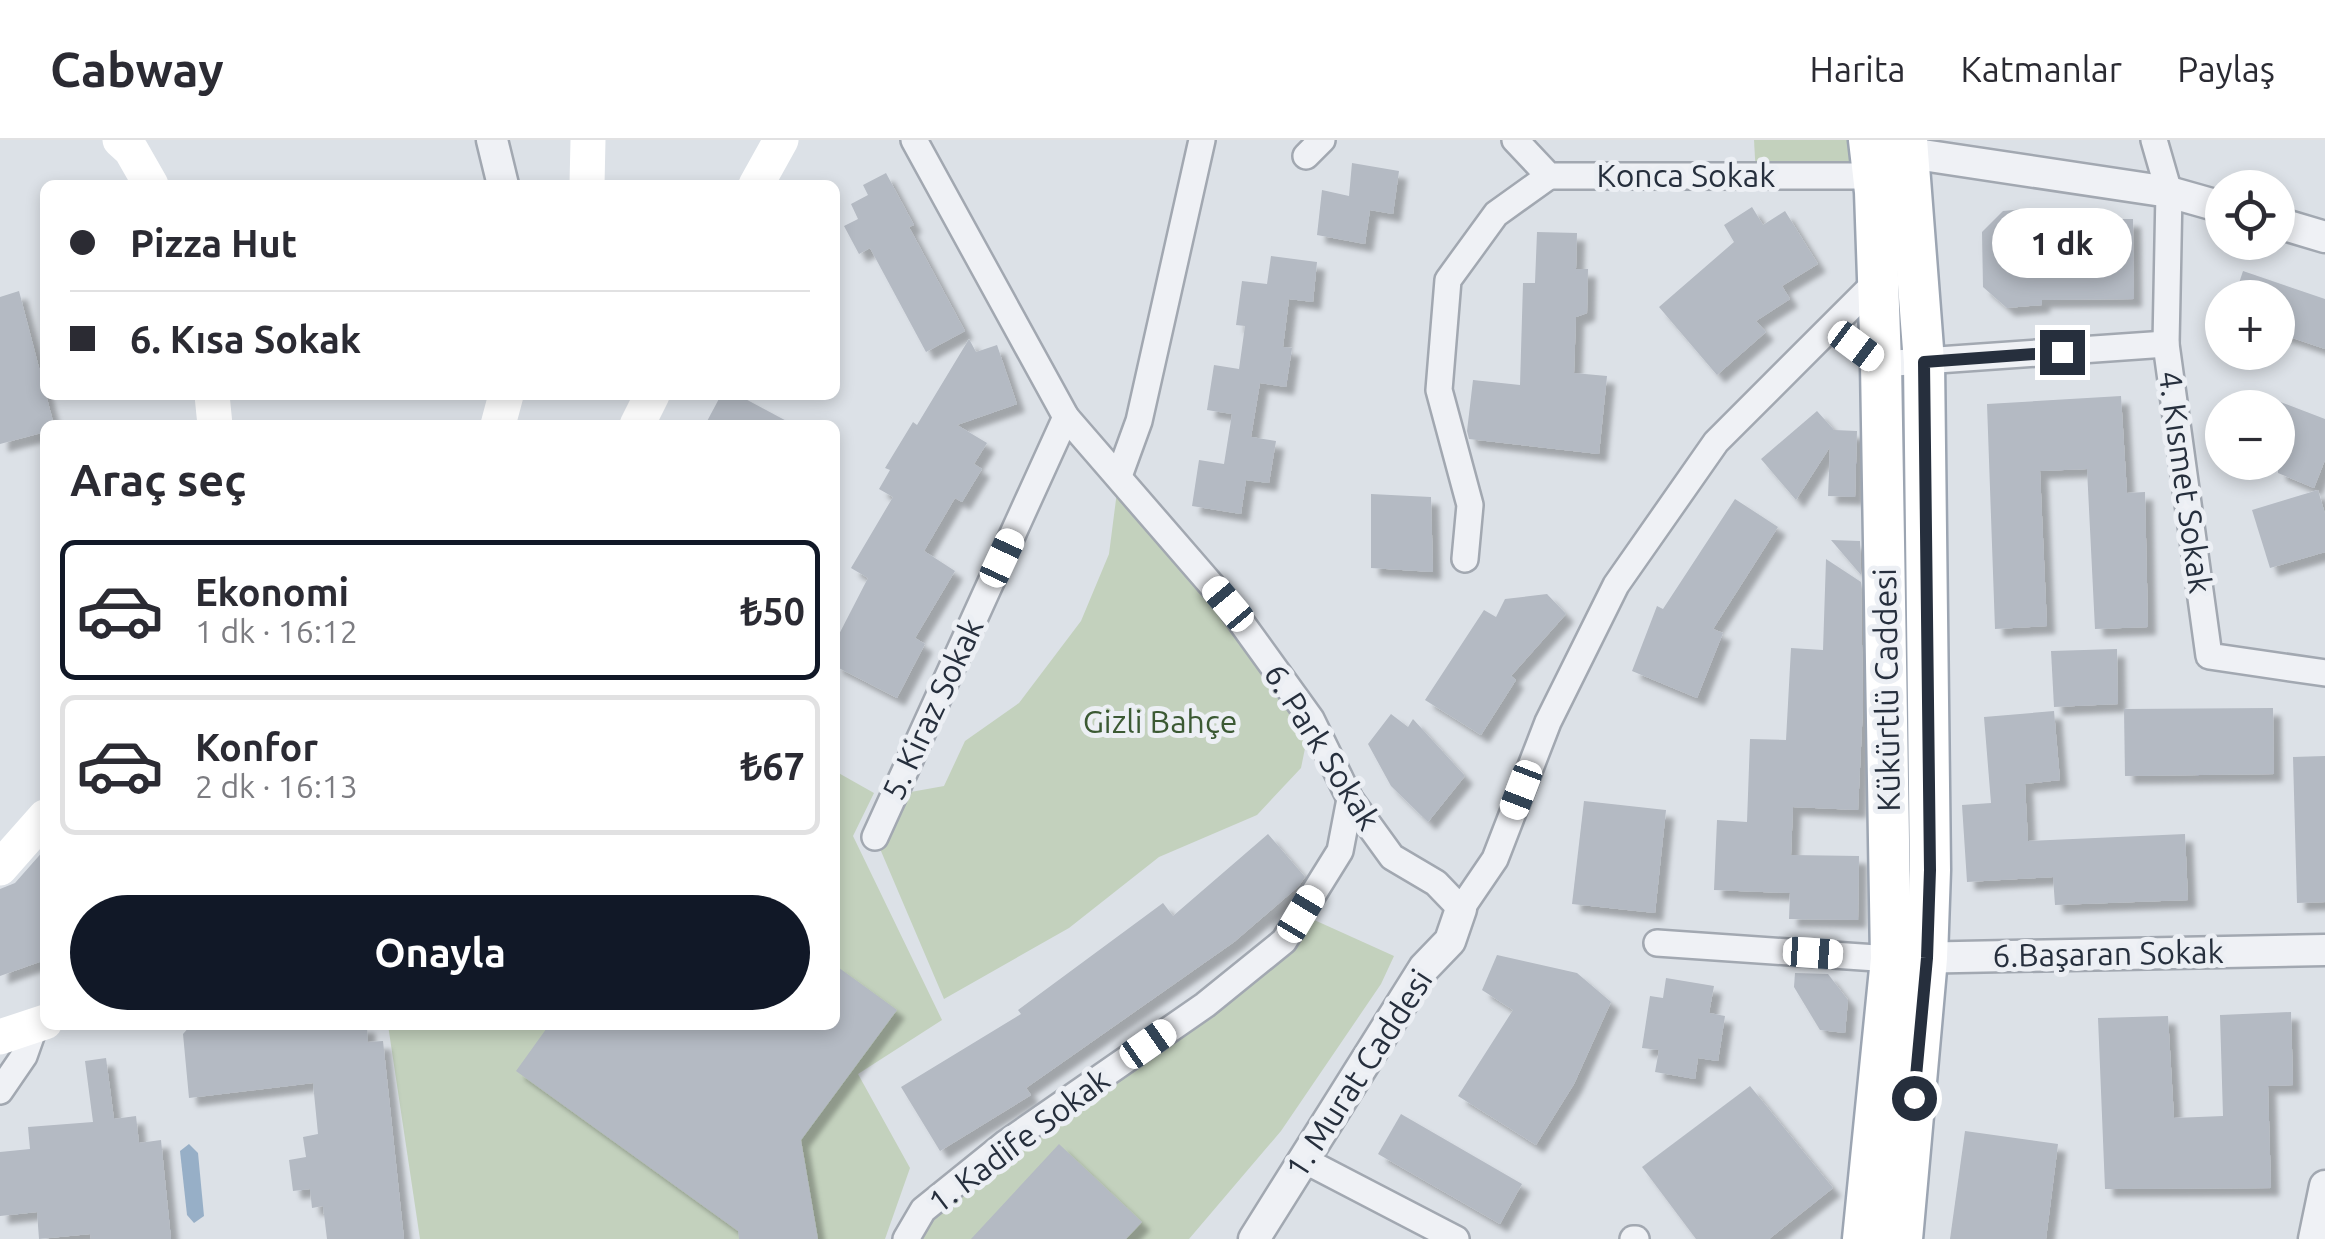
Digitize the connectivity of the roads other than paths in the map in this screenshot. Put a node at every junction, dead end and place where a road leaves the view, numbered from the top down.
1 (120, 140) edge
2 (492, 140) edge
3 (588, 140) edge
4 (781, 140) edge
5 (914, 140) edge
6 (1202, 140) edge
7 (1516, 140) edge
8 (2154, 140) edge
9 (1908, 147) edge
10 (1871, 158) edge
11 (1549, 176) junction
12 (148, 180) edge
13 (502, 180) edge
14 (587, 180) edge
15 (759, 180) edge
16 (2169, 192) junction
17 (2205, 203) edge
18 (2295, 229) edge
19 (2325, 238) edge
20 (1898, 277) junction
21 (1832, 328) junction
22 (2166, 344) junction
23 (1924, 362) junction
24 (1881, 364) junction
25 (1066, 417) junction
26 (1120, 476) junction
27 (1465, 559) dead end
28 (2325, 673) edge
29 (1350, 799) junction
30 (40, 823) edge
31 (875, 837) dead end
32 (0, 868) edge
33 (1461, 909) junction
34 (1656, 943) dead end
35 (2325, 950) edge
36 (1909, 958) junction
37 (27, 1026) edge
38 (0, 1037) edge
39 (0, 1092) edge
40 (1304, 1160) junction
41 (2325, 1186) edge
42 (906, 1239) edge
43 (1254, 1239) edge
44 (1456, 1239) edge
45 (1862, 1239) edge
46 (1902, 1239) edge
47 (2314, 1239) edge

1 - 12 main road
2 - 13 street
3 - 14 main road
4 - 15 main road
5 - 25 street, 6. Park Sokak
6 - 26 street
7 - 11 street, Konca Sokak
8 - 16 street, 4. Kısmet Sokak
9 - 16 street
9 - 20 main road, Kükürtlü Caddesi
10 - 11 street, Konca Sokak
10 - 20 main road, Kükürtlü Caddesi
11 - 27 street
16 - 17 street
16 - 22 street, 4. Kısmet Sokak
18 - 19 street
20 - 21 street
20 - 23 main road, Kükürtlü Caddesi
20 - 24 main road, Kükürtlü Caddesi
21 - 24 street
21 - 33 street
22 - 23 street
22 - 28 street, 4. Kısmet Sokak
23 - 24 street
23 - 36 main road, Kükürtlü Caddesi
24 - 36 main road, Kükürtlü Caddesi
25 - 26 street, 6. Park Sokak
25 - 31 street, 5. Kiraz Sokak
26 - 29 street, 6. Park Sokak
29 - 33 street, 6. Park Sokak
29 - 42 street, 1. Kadife Sokak
30 - 32 main road
33 - 40 street, 1. Murat Caddesi
34 - 36 street
35 - 36 street, 6.Başaran Sokak
36 - 45 main road, Kükürtlü Caddesi
36 - 46 main road, Kükürtlü Caddesi
37 - 38 main road
37 - 39 street
40 - 43 street, 1. Murat Caddesi
40 - 44 street
41 - 47 street

